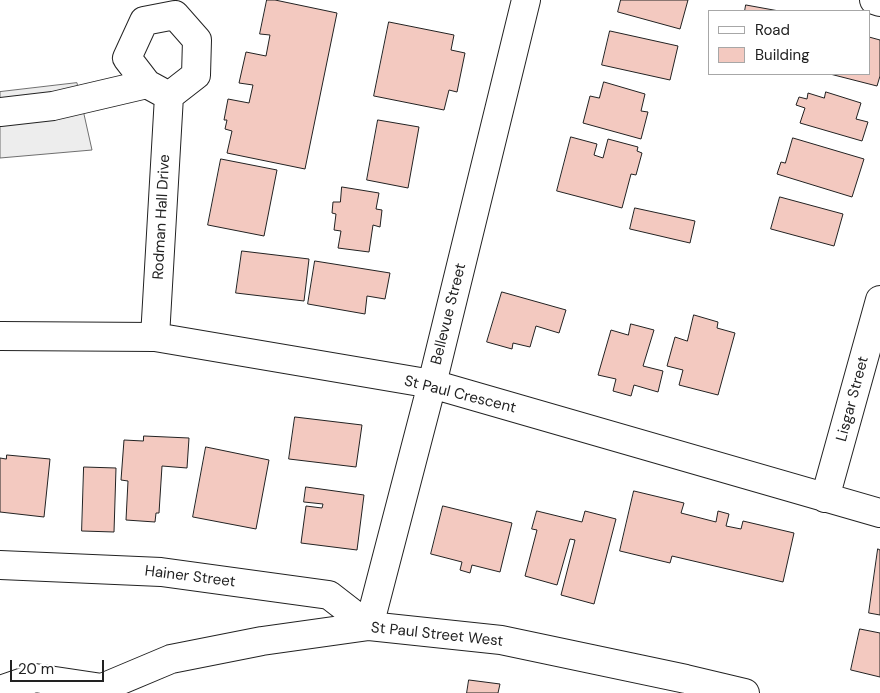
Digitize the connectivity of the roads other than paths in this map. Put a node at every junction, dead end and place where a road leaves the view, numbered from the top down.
1 (526, 0) edge
2 (874, 0) edge
3 (880, 2) edge
4 (0, 112) edge
5 (880, 300) edge
6 (0, 336) edge
7 (155, 337) junction
8 (432, 384) junction
9 (825, 498) junction
10 (880, 513) edge
11 (0, 565) edge
12 (369, 626) junction
13 (0, 690) edge
14 (101, 691) edge
15 (745, 693) edge

1 - 8 street, Bellevue Street
2 - 3 street
4 - 7 street, Rodman Hall Drive
5 - 9 street, Lisgar Street
6 - 7 street, St Paul Crescent
7 - 8 street, St Paul Crescent
8 - 9 street, St Paul Crescent
8 - 12 street, Bellevue Street
9 - 10 street, St Paul Crescent
11 - 12 street, Hainer Street
12 - 14 street, St Paul Street West
12 - 15 street, St Paul Street West
13 - 14 street, St Paul Street West

